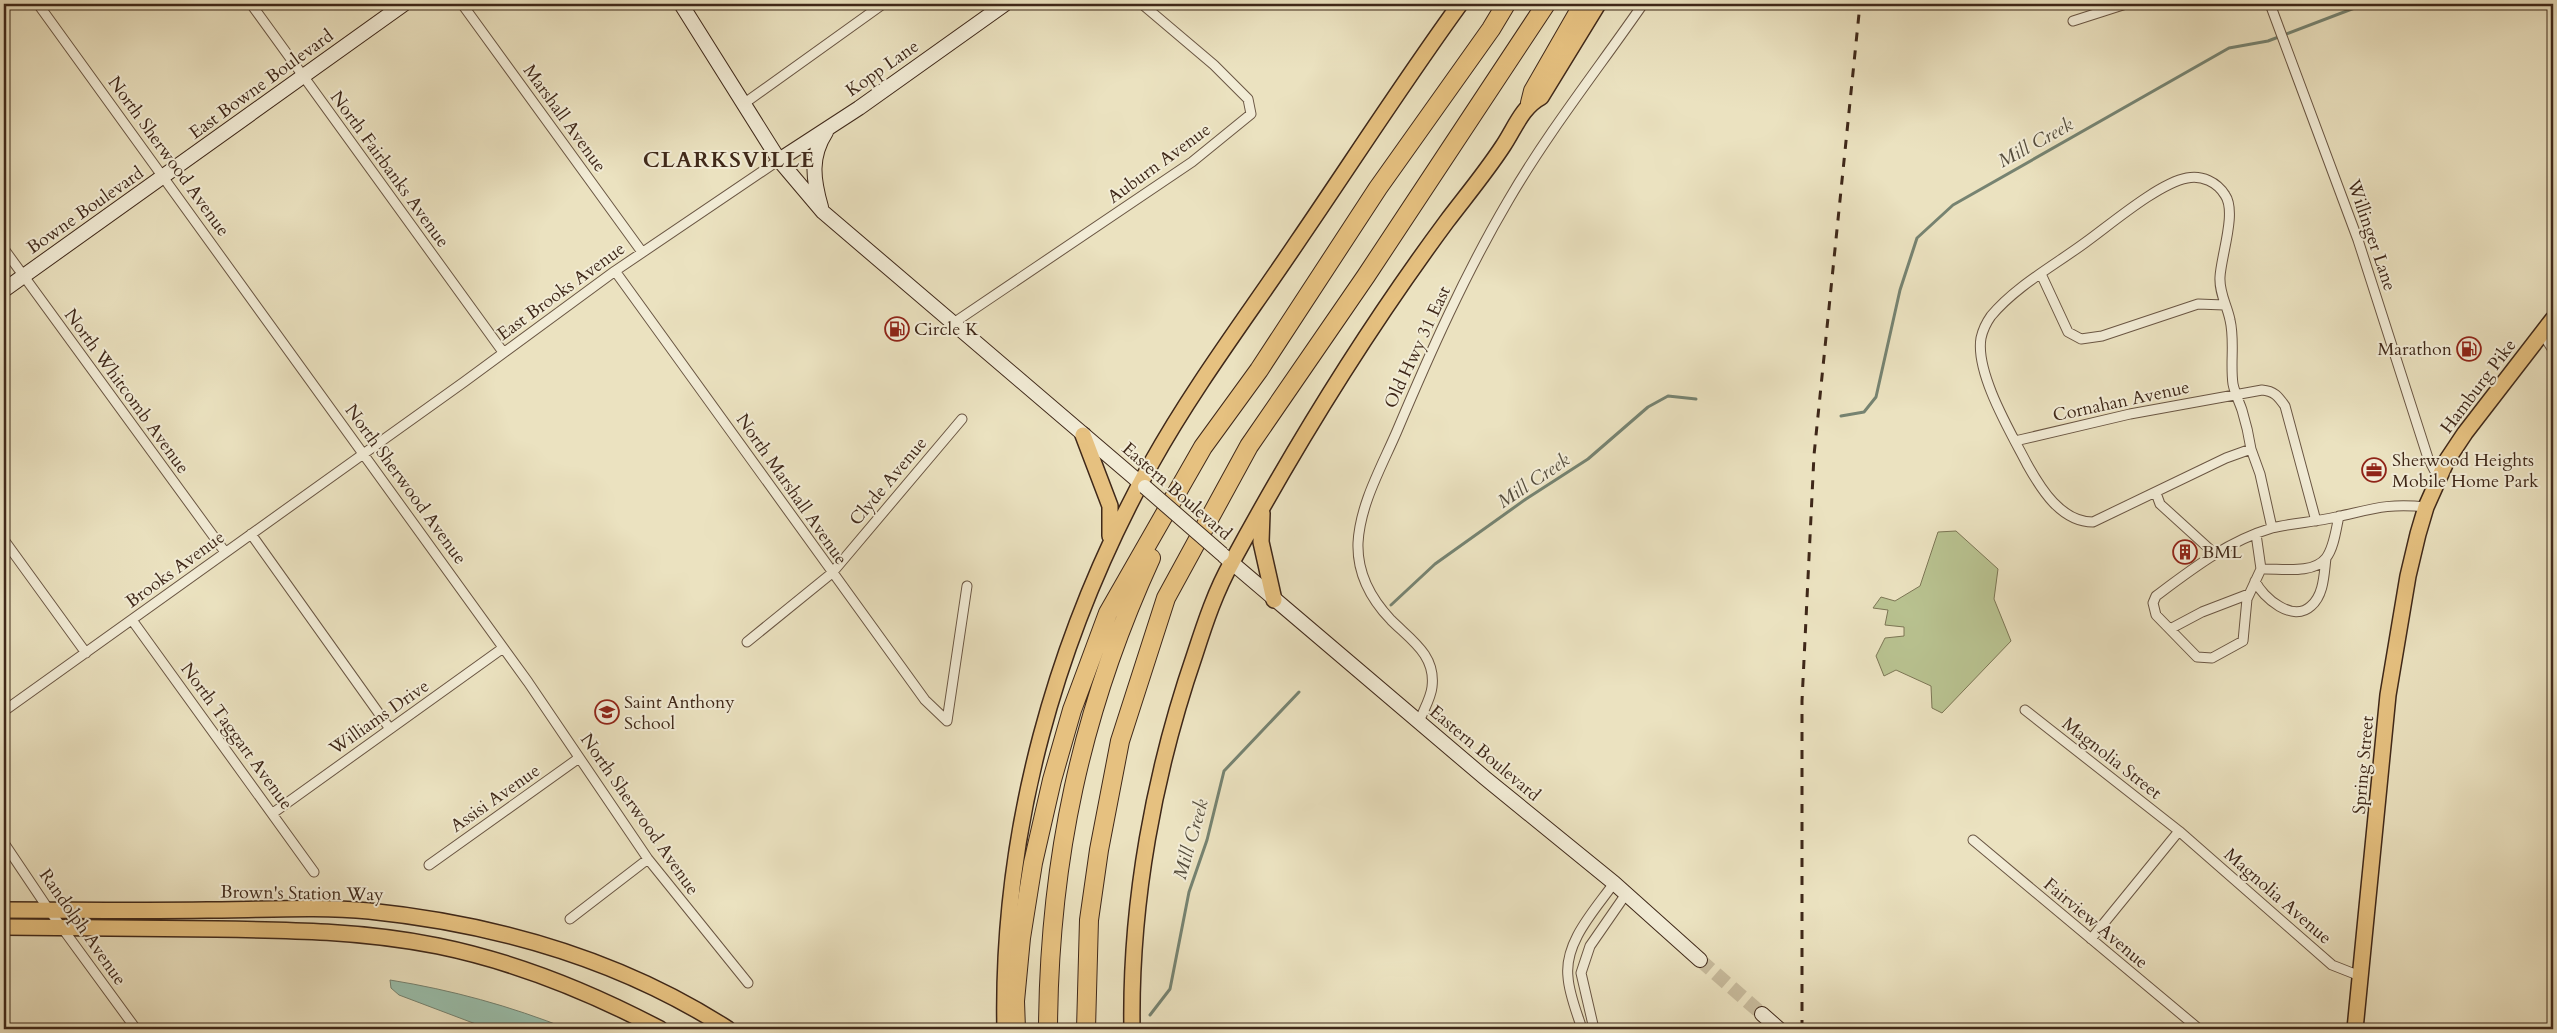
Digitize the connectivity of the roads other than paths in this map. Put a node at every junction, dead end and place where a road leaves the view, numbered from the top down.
1 (38, 4) edge
2 (251, 4) edge
3 (404, 4) edge
4 (462, 4) edge
5 (681, 4) edge
6 (883, 4) edge
7 (1005, 4) edge
8 (1142, 4) edge
9 (1460, 4) edge
10 (1506, 4) edge
11 (1546, 4) edge
12 (1582, 4) edge
13 (1598, 4) edge
14 (1643, 4) edge
15 (2126, 4) edge
16 (2270, 4) edge
17 (2073, 21) dead end
18 (303, 76) junction
19 (1530, 103) junction
20 (742, 105) junction
21 (828, 128) junction
22 (779, 160) junction
23 (164, 177) junction
24 (823, 212) junction
25 (4, 249) edge
26 (642, 252) junction
27 (615, 271) junction
28 (2041, 274) junction
29 (24, 276) junction
30 (4, 290) edge
31 (2224, 305) junction
32 (2553, 319) edge
33 (952, 324) junction
34 (2542, 333) junction
35 (2553, 350) edge
36 (504, 352) junction
37 (2235, 395) junction
38 (962, 419) dead end
39 (1083, 435) junction
40 (2015, 441) junction
41 (1203, 446) junction
42 (2251, 449) junction
43 (364, 453) junction
44 (2439, 479) junction
45 (1143, 485) junction
46 (2156, 493) junction
47 (1263, 505) junction
48 (2426, 507) junction
49 (2339, 516) junction
50 (2316, 520) junction
51 (2272, 528) junction
52 (251, 534) junction
53 (2256, 534) junction
54 (4, 540) edge
55 (1109, 546) junction
56 (225, 552) junction
57 (2215, 554) junction
58 (1226, 558) junction
59 (2326, 558) junction
60 (2261, 569) junction
61 (832, 572) junction
62 (2255, 581) junction
63 (966, 586) dead end
64 (2249, 594) junction
65 (1274, 600) junction
66 (132, 620) junction
67 (2170, 629) junction
68 (747, 642) dead end
69 (504, 648) junction
70 (86, 653) junction
71 (2025, 710) dead end
72 (4, 711) edge
73 (1419, 722) junction
74 (390, 728) junction
75 (579, 758) junction
76 (273, 813) junction
77 (2179, 831) junction
78 (1973, 840) dead end
79 (4, 843) edge
80 (648, 859) junction
81 (429, 864) dead end
82 (314, 872) dead end
83 (1614, 883) junction
84 (1626, 894) junction
85 (4, 910) edge
86 (49, 910) junction
87 (570, 919) dead end
88 (4, 927) edge
89 (61, 927) junction
90 (2091, 939) junction
91 (1700, 960) tunnel mouth
92 (2360, 976) junction
93 (748, 983) dead end
94 (1762, 1014) tunnel mouth
95 (136, 1029) edge
96 (660, 1029) edge
97 (728, 1029) edge
98 (1005, 1029) edge
99 (1016, 1029) edge
100 (1048, 1029) edge
101 (1086, 1029) edge
102 (1132, 1029) edge
103 (1582, 1029) edge
104 (1594, 1029) edge
105 (1779, 1029) edge
106 (2199, 1029) edge
107 (2355, 1029) edge

1 - 23 street, North Sherwood Avenue
2 - 18 street, North Fairbanks Avenue
3 - 18 main road, East Bowne Boulevard
4 - 26 street, Marshall Avenue
5 - 20 main road, Eastern Boulevard
6 - 20 street
7 - 21 main road, Kopp Lane
8 - 33 street, Auburn Avenue
9 - 45 main road
10 - 41 highway
11 - 101 highway
12 - 19 highway
13 - 19 main road
14 - 73 street, Old Hwy 31 East
15 - 17 street
16 - 44 street, Willinger Lane
18 - 23 main road, East Bowne Boulevard
18 - 36 street, North Fairbanks Avenue
19 - 47 main road
20 - 22 main road, Eastern Boulevard
21 - 22 main road, Kopp Lane
21 - 24 main road
22 - 24 main road, Eastern Boulevard
22 - 26 street, East Brooks Avenue
23 - 29 main road, Bowne Boulevard
23 - 43 street, North Sherwood Avenue
24 - 33 main road, Eastern Boulevard
25 - 29 street, North Whitcomb Avenue
26 - 27 street, East Brooks Avenue
27 - 36 street, East Brooks Avenue
27 - 61 street, North Marshall Avenue
28 - 31 street
28 - 31 street
28 - 40 street
29 - 30 main road, Bowne Boulevard
29 - 56 street, North Whitcomb Avenue
31 - 37 street
32 - 34 main road, Hamburg Pike
33 - 39 main road, Eastern Boulevard
34 - 35 street
34 - 44 main road, Hamburg Pike
36 - 43 street, East Brooks Avenue
37 - 40 street, Cornahan Avenue
37 - 42 street
37 - 50 street, Cornahan Avenue
38 - 61 street, Clyde Avenue
39 - 45 main road, Eastern Boulevard
39 - 55 main road
40 - 46 street
41 - 99 highway
41 - 100 highway
42 - 46 street
42 - 51 street
43 - 52 street, Brooks Avenue
43 - 69 street, North Sherwood Avenue
44 - 48 main road, Hamburg Pike
45 - 55 main road
45 - 58 main road, Eastern Boulevard, bridge
46 - 57 street
47 - 58 main road
47 - 65 main road
48 - 49 street
48 - 92 main road, Spring Street
49 - 50 street
49 - 59 street
50 - 51 street
51 - 53 street
52 - 56 street, Brooks Avenue
52 - 74 street
53 - 57 street
53 - 60 street
54 - 70 street
55 - 98 main road
56 - 66 street, Brooks Avenue
57 - 67 street
58 - 65 main road, Eastern Boulevard
58 - 102 main road
59 - 60 street
59 - 62 street
60 - 62 street
61 - 63 street, North Marshall Avenue
61 - 68 street, Clyde Avenue
62 - 64 street
64 - 67 street
64 - 67 street
65 - 73 main road, Eastern Boulevard
66 - 70 street, Brooks Avenue
66 - 76 street, North Taggart Avenue
69 - 74 street, Williams Drive
69 - 75 street, North Sherwood Avenue
70 - 72 street, Brooks Avenue
71 - 77 street, Magnolia Street
73 - 83 main road, Eastern Boulevard
74 - 76 street, Williams Drive
75 - 80 street, North Sherwood Avenue
75 - 81 street, Assisi Avenue
76 - 82 street, North Taggart Avenue
77 - 90 street
77 - 92 street, Magnolia Avenue
78 - 90 street, Fairview Avenue
79 - 86 street, Randolph Avenue
80 - 87 street
80 - 93 street, North Sherwood Avenue
83 - 84 main road, Eastern Boulevard
83 - 103 street
84 - 91 main road, Eastern Boulevard
84 - 104 street
85 - 86 main road, Brown's Station Way
86 - 89 street, Randolph Avenue
86 - 97 main road, Brown's Station Way
88 - 89 main road, Brown's Station Way
89 - 95 street, Randolph Avenue
89 - 96 main road, Brown's Station Way
90 - 106 street, Fairview Avenue
92 - 107 main road, Spring Street
94 - 105 main road

